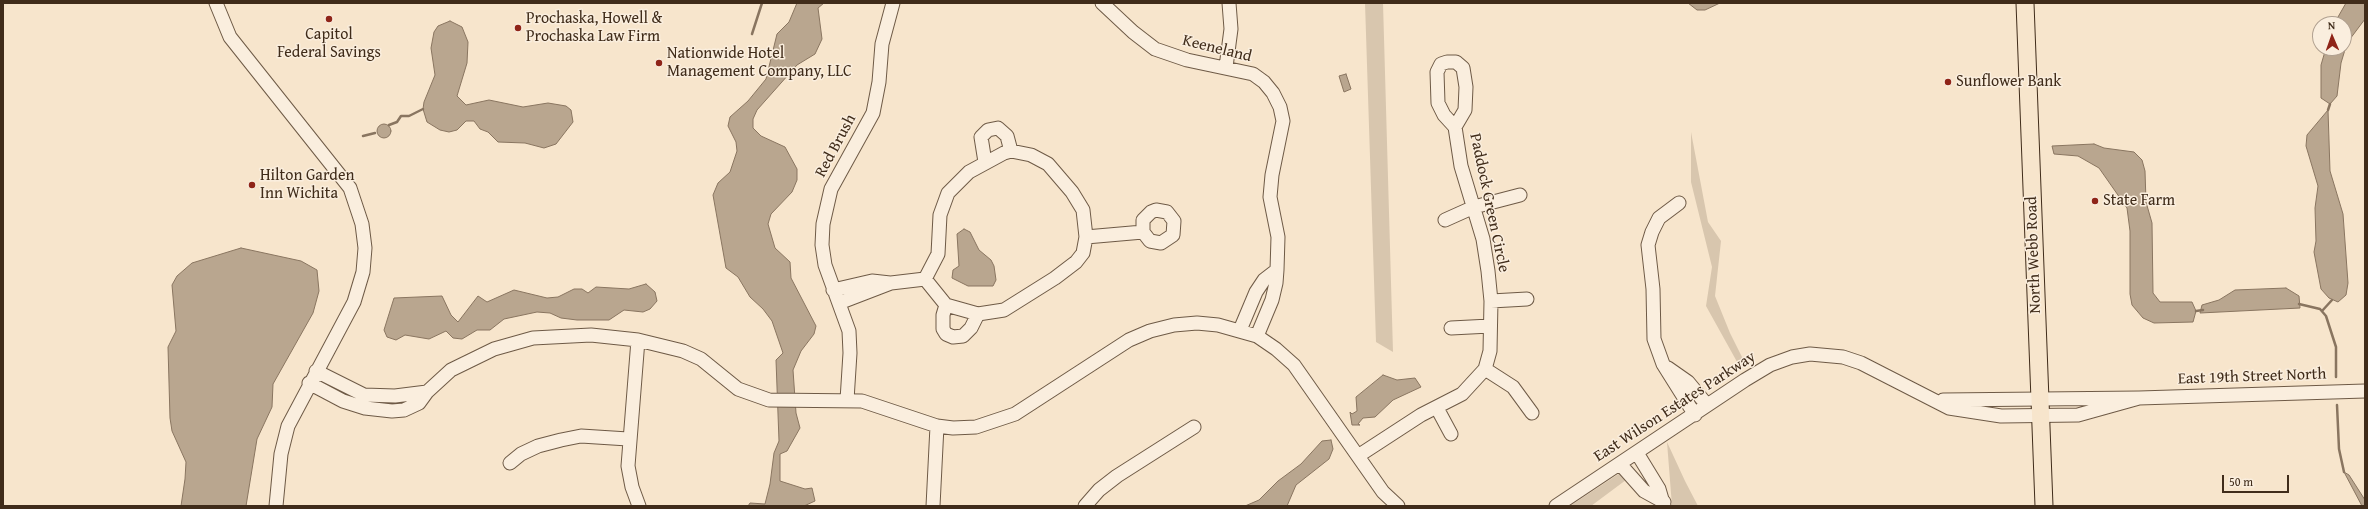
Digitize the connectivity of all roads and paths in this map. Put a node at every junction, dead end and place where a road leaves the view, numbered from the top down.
1 (216, 3) edge
2 (893, 3) edge
3 (1102, 3) edge
4 (1229, 3) edge
5 (2025, 3) edge
6 (1226, 67) junction
7 (1455, 128) dead end
8 (1011, 151) junction
9 (985, 162) junction
10 (1520, 195) dead end
11 (1679, 203) dead end
12 (1474, 207) junction
13 (1446, 220) dead end
14 (1143, 232) dead end
15 (1086, 237) junction
16 (1277, 270) junction
17 (925, 279) junction
18 (891, 283) junction
19 (833, 290) junction
20 (1527, 299) dead end
21 (1491, 301) junction
22 (839, 303) junction
23 (946, 305) junction
24 (978, 314) junction
25 (1490, 326) junction
26 (1451, 328) dead end
27 (1240, 330) junction
28 (1257, 336) junction
29 (638, 340) junction
30 (1663, 364) junction
31 (1485, 369) junction
32 (316, 371) junction
33 (310, 383) junction
34 (2365, 391) edge
35 (427, 392) junction
36 (2139, 398) junction
37 (1931, 399) junction
38 (2039, 399) junction
39 (847, 400) junction
40 (1707, 405) junction
41 (1437, 408) junction
42 (1532, 414) dead end
43 (1695, 415) junction
44 (2040, 417) junction
45 (937, 426) junction
46 (1194, 427) dead end
47 (1451, 434) dead end
48 (628, 438) junction
49 (1637, 453) junction
50 (1358, 456) junction
51 (510, 463) dead end
52 (1620, 464) junction
53 (1664, 504) edge
54 (276, 506) edge
55 (639, 506) edge
56 (933, 506) edge
57 (1085, 506) edge
58 (1398, 506) edge
59 (1556, 506) edge
60 (2044, 506) edge

1 - 32 street
2 - 19 street, Red Brush
3 - 6 street, Keeneland
4 - 6 street
5 - 38 main road, North Webb Road
6 - 16 street, Keeneland
7 - 12 street, Paddock Green Circle
8 - 9 street
8 - 9 street
8 - 15 street
9 - 17 street
10 - 12 street
11 - 30 street
12 - 13 street
12 - 21 street, Paddock Green Circle
14 - 15 street
15 - 24 street
16 - 27 street
16 - 28 street, Keeneland
17 - 18 street
17 - 23 street
18 - 19 street
18 - 22 street
19 - 22 street, Red Brush
20 - 21 street
21 - 25 street, Paddock Green Circle
22 - 39 street, Red Brush
23 - 24 street
23 - 24 street
25 - 26 street
25 - 31 street, Paddock Green Circle
27 - 28 street
27 - 45 street
28 - 50 street
29 - 35 street
29 - 39 street
29 - 48 street
30 - 40 street
30 - 43 street
31 - 41 street, Paddock Green Circle
31 - 42 street
32 - 33 street
32 - 35 street
33 - 35 street
33 - 54 street
34 - 36 street, East 19th Street North
36 - 38 street, East 19th Street North
36 - 44 street, East 19th Street North
37 - 38 street, East Wilson Estates Parkway
37 - 40 street, East Wilson Estates Parkway
37 - 44 street, East Wilson Estates Parkway
38 - 44 main road, North Webb Road
39 - 45 street
40 - 43 street, East Wilson Estates Parkway
41 - 47 street
41 - 50 street, Paddock Green Circle
43 - 49 street, East Wilson Estates Parkway
44 - 60 main road, North Webb Road
45 - 56 street
46 - 57 street
48 - 51 street
48 - 55 street
49 - 52 street, East Wilson Estates Parkway
49 - 53 street
50 - 58 street
52 - 53 street
52 - 59 street, East Wilson Estates Parkway

